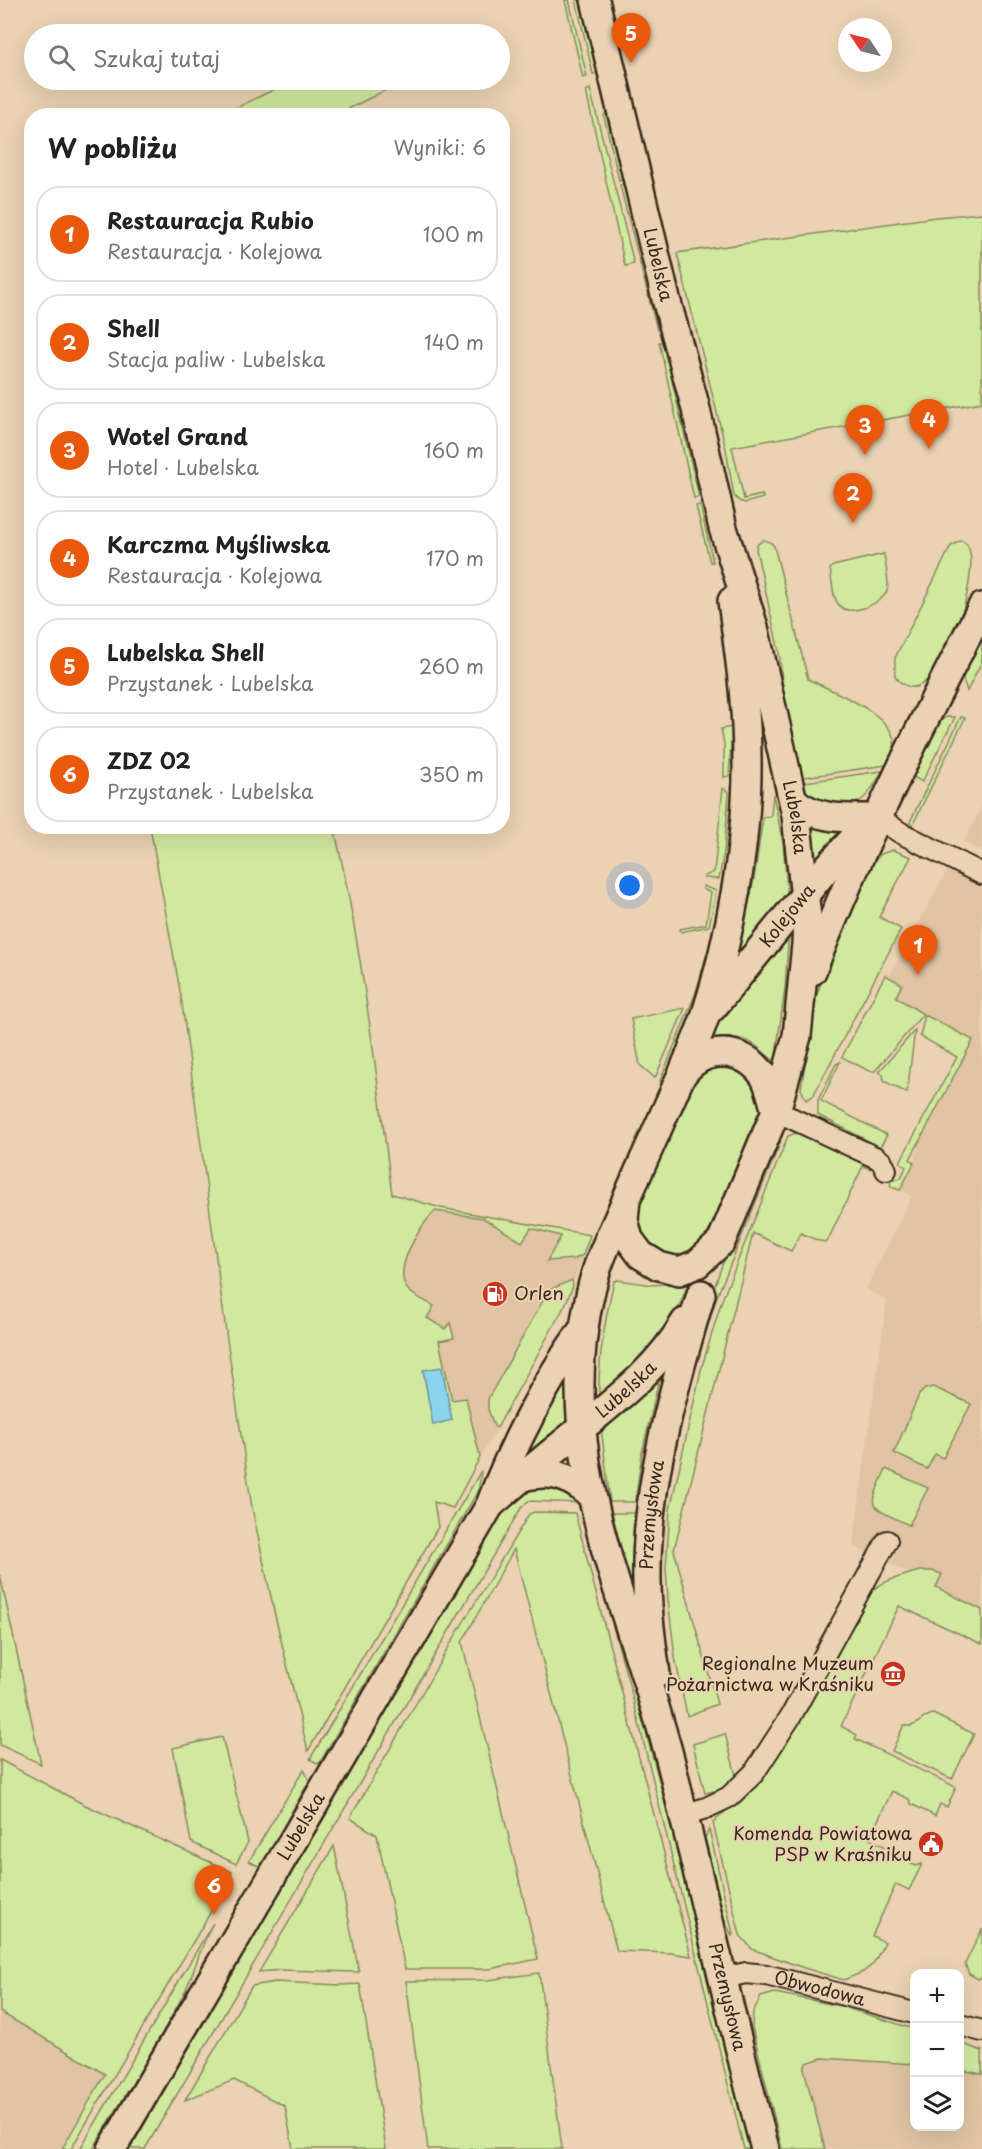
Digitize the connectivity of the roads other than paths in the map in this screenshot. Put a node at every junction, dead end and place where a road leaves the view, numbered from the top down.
1 (595, 0) edge
2 (723, 528) junction
3 (982, 607) edge
4 (794, 801) junction
5 (878, 818) junction
6 (982, 874) edge
7 (805, 894) junction
8 (800, 1007) junction
9 (705, 1018) junction
10 (682, 1076) junction
11 (776, 1111) junction
12 (886, 1170) dead end
13 (626, 1200) junction
14 (721, 1242) junction
15 (701, 1294) junction
16 (584, 1329) junction
17 (582, 1427) junction
18 (522, 1477) junction
19 (590, 1494) junction
20 (490, 1505) junction
21 (887, 1541) dead end
22 (665, 1741) junction
23 (683, 1815) junction
24 (723, 1978) junction
25 (910, 2012) edge
26 (964, 2026) edge
27 (982, 2031) edge
28 (112, 2149) edge
29 (765, 2149) edge

1 - 2 main road, Lubelska
2 - 4 main road, Lubelska
2 - 9 main road, Lubelska
3 - 5 main road, Kolejowa
4 - 5 main road
4 - 7 main road, Lubelska
5 - 6 street
5 - 7 main road, Kolejowa
5 - 8 main road, Kolejowa
7 - 8 main road, Lubelska
7 - 9 main road, Kolejowa
8 - 11 main road, Lubelska
9 - 10 main road, Lubelska
10 - 11 main road
10 - 13 main road, Lubelska
11 - 12 street
11 - 14 main road, Lubelska
13 - 14 main road
13 - 16 main road, Lubelska
14 - 15 main road, Lubelska
15 - 17 main road, Lubelska
15 - 22 main road, Przemysłowa
16 - 17 main road, Przemysłowa
16 - 20 main road, Lubelska
17 - 18 main road, Lubelska
17 - 19 main road, Przemysłowa
18 - 19 main road
18 - 20 main road, Lubelska
19 - 22 main road, Przemysłowa
20 - 28 main road, Lubelska
21 - 23 street
22 - 23 main road, Przemysłowa
23 - 24 main road, Przemysłowa
24 - 25 street, Obwodowa
24 - 29 main road, Przemysłowa
26 - 27 street

